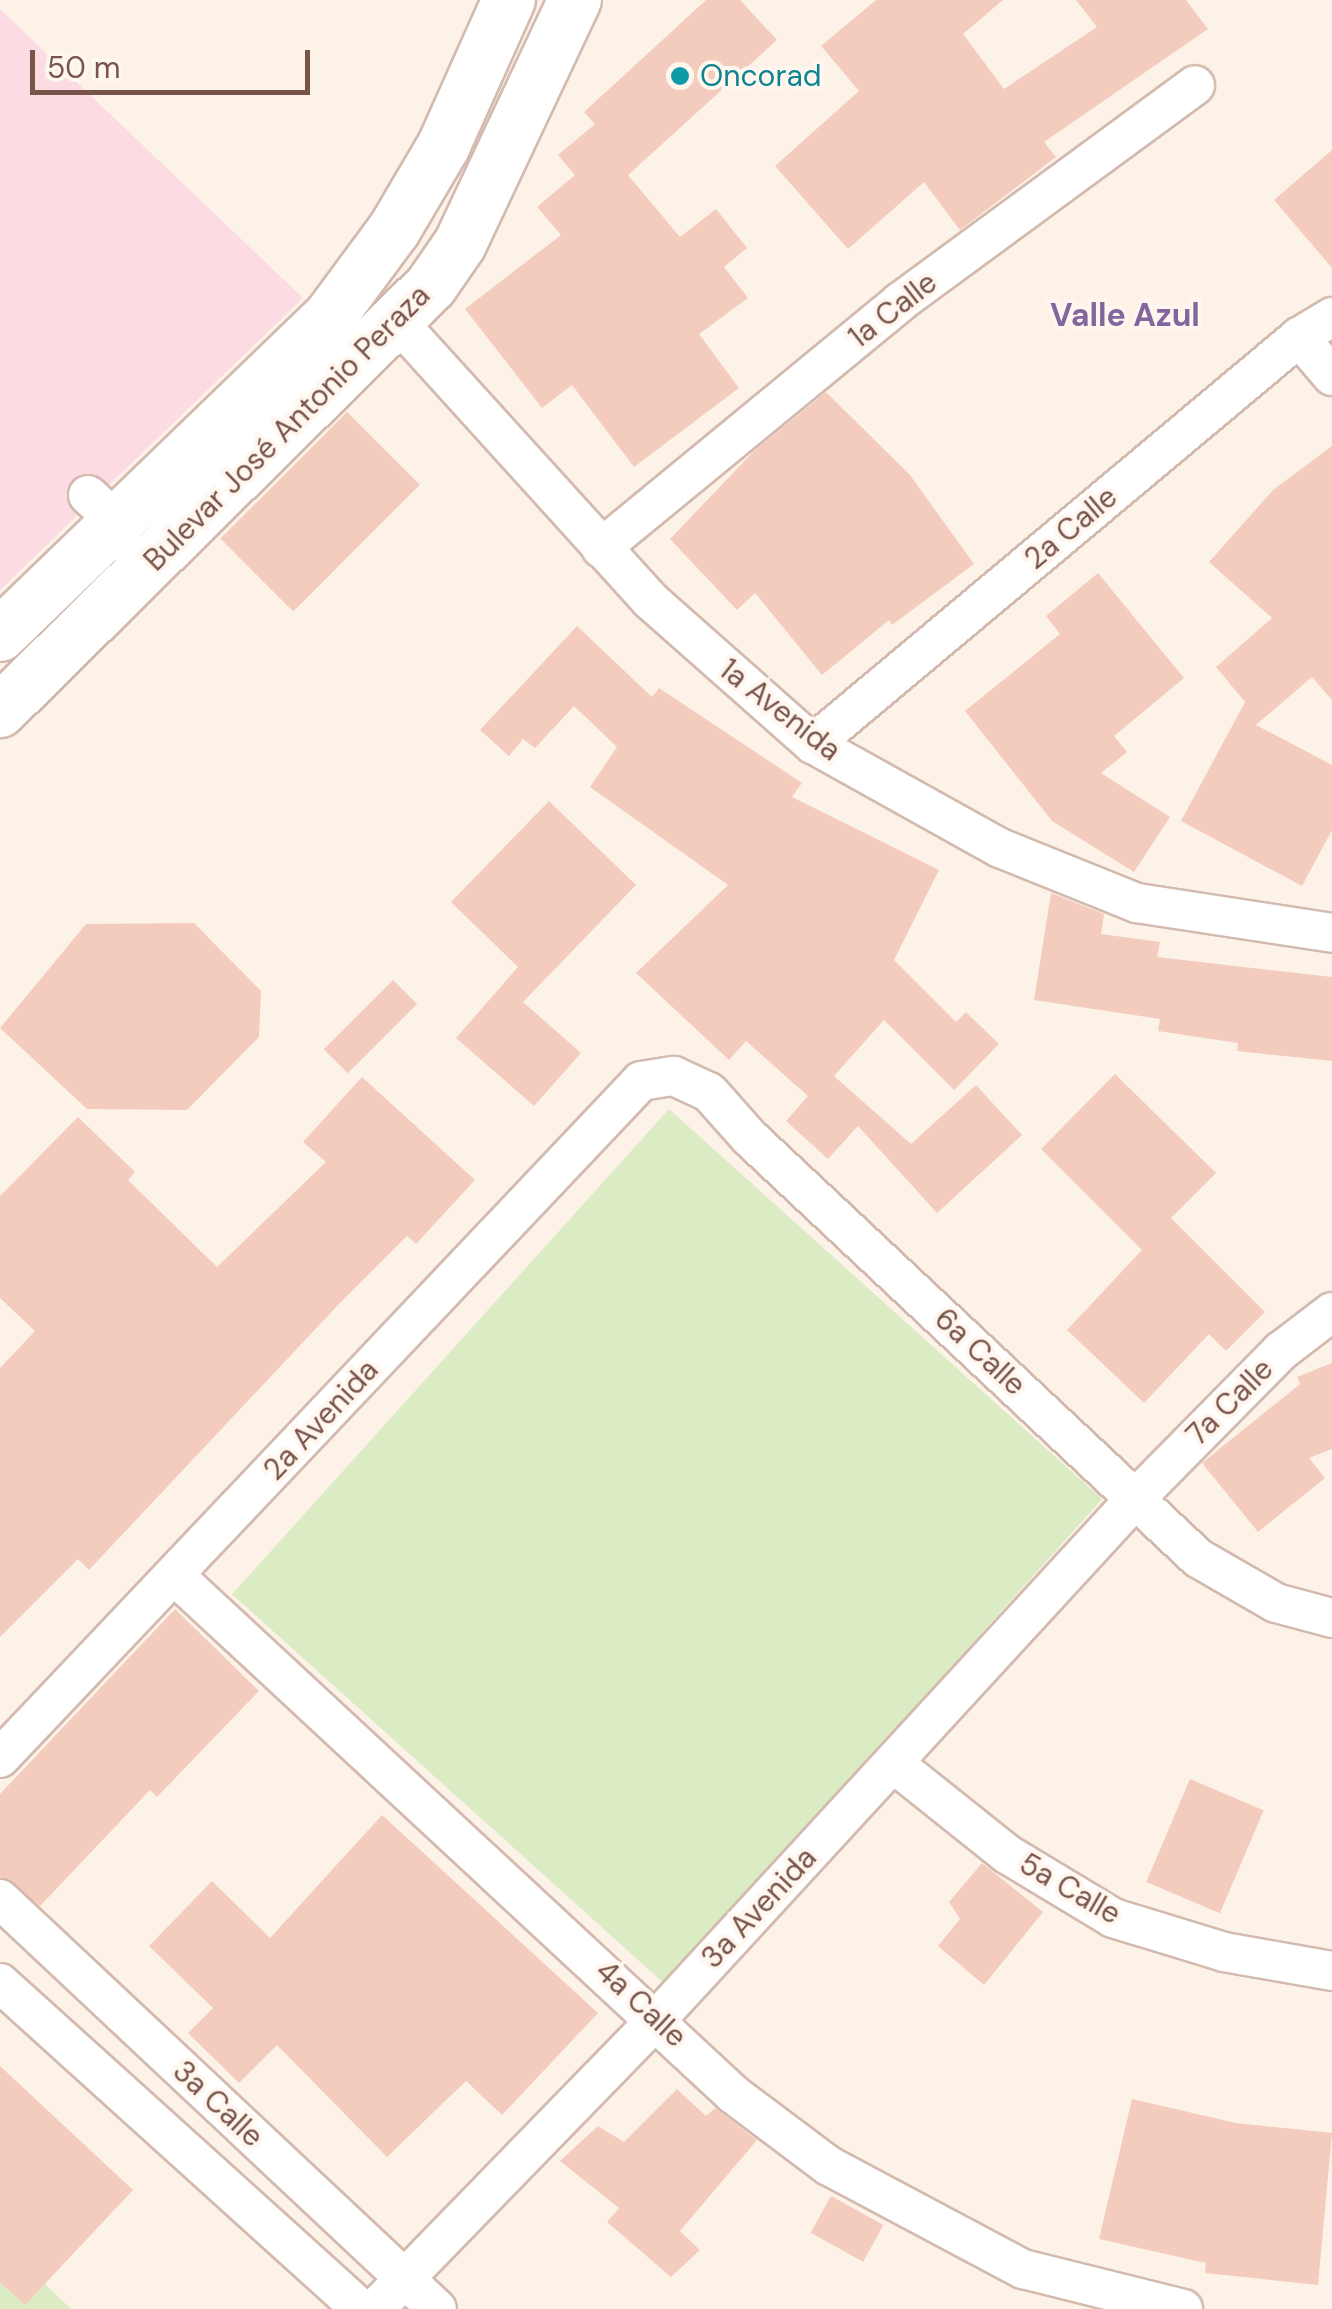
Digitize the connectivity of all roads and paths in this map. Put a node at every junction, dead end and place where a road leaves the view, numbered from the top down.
1 (509, 0) edge
2 (575, 0) edge
3 (1195, 85) dead end
4 (1332, 317) edge
5 (398, 322) junction
6 (1299, 337) junction
7 (1332, 376) edge
8 (103, 509) junction
9 (601, 548) junction
10 (0, 635) edge
11 (0, 711) edge
12 (814, 744) junction
13 (1332, 933) edge
14 (641, 1081) joint
15 (1332, 1312) edge
16 (1135, 1499) junction
17 (174, 1575) junction
18 (1332, 1618) edge
19 (0, 1758) edge
20 (893, 1763) junction
21 (0, 1899) edge
22 (1332, 1971) edge
23 (0, 1983) edge
24 (658, 2018) junction
25 (403, 2278) junction
26 (361, 2309) edge
27 (375, 2309) edge
28 (437, 2309) edge
29 (1183, 2309) edge

1 - 8 street, Bulevar José Antonio Peraza
2 - 5 street, Bulevar José Antonio Peraza
3 - 9 street, 1a Calle
4 - 6 street, 2a Calle
5 - 9 street, 1a Avenida
5 - 11 street, Bulevar José Antonio Peraza
6 - 7 street
6 - 12 street, 2a Calle
8 - 10 street, Bulevar José Antonio Peraza
8 - 11 street
9 - 12 street, 1a Avenida
12 - 13 street, 1a Avenida
14 - 16 street, 6a Calle
14 - 17 street, 2a Avenida
15 - 16 street, 7a Calle
16 - 18 street, 6a Calle
16 - 20 street, 3a Avenida
17 - 19 street, 2a Avenida
17 - 24 street, 4a Calle
20 - 22 street, 5a Calle
20 - 24 street, 3a Avenida
21 - 25 street, 3a Calle
23 - 26 street, 3a Calle
24 - 25 street, 3a Avenida
24 - 29 street, 4a Calle
25 - 27 street, 3a Avenida
25 - 28 street, 3a Calle

